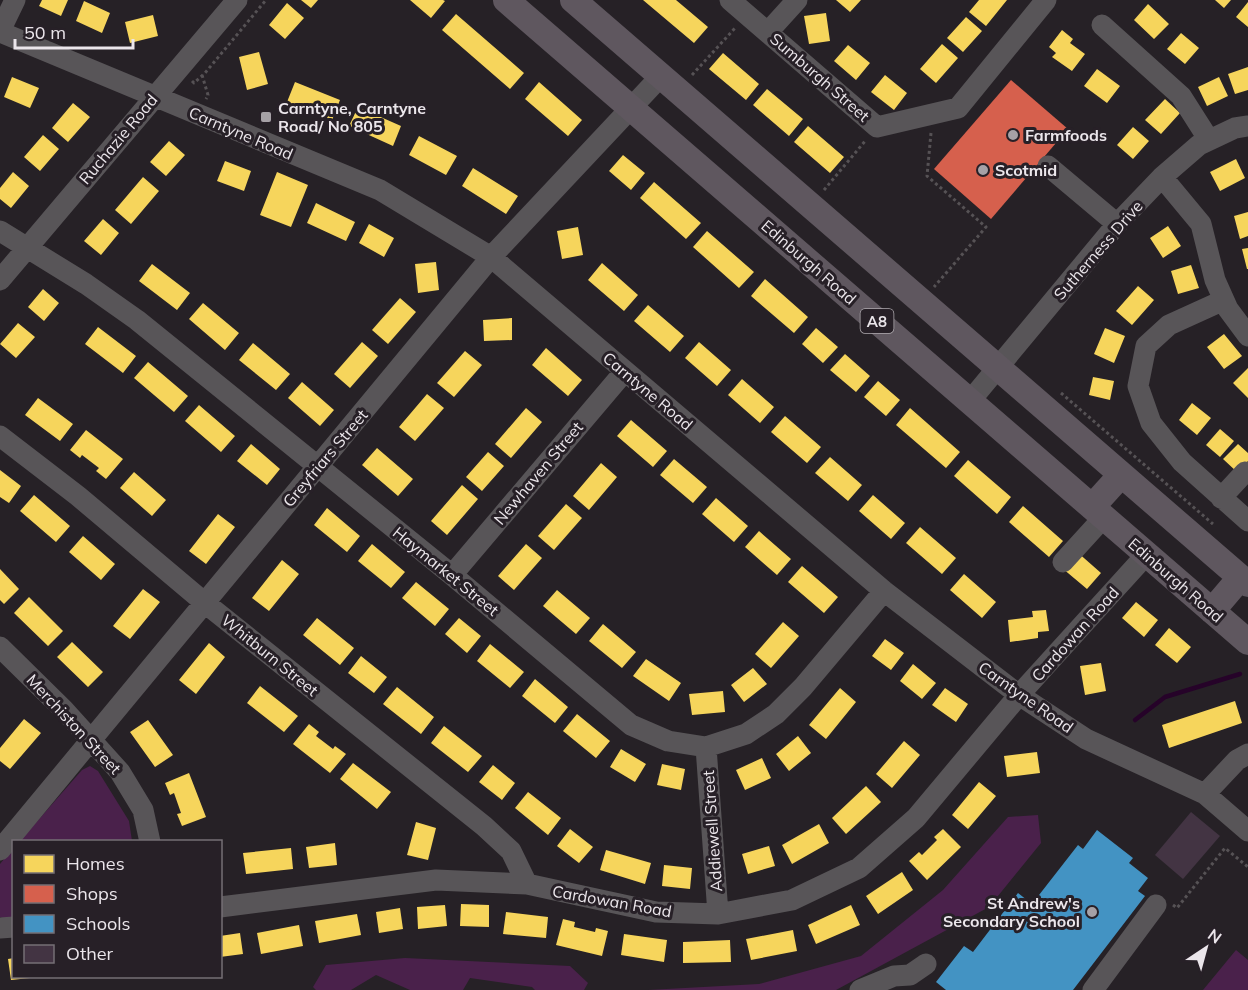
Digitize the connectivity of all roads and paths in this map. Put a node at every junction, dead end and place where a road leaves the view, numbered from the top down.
1 (15, 0) edge
2 (237, 0) edge
3 (506, 0) edge
4 (573, 0) edge
5 (730, 0) edge
6 (797, 0) edge
7 (1046, 0) edge
8 (747, 14) junction
9 (1102, 25) dead end
10 (0, 32) edge
11 (768, 32) junction
12 (661, 76) junction
13 (692, 76) dead end
14 (154, 96) junction
15 (631, 107) junction
16 (933, 114) junction
17 (1248, 126) edge
18 (877, 127) junction
19 (1209, 140) junction
20 (1047, 166) dead end
21 (1162, 177) junction
22 (824, 190) dead end
23 (1117, 224) junction
24 (0, 231) edge
25 (27, 247) junction
26 (491, 257) junction
27 (0, 280) edge
28 (1224, 300) junction
29 (921, 302) junction
30 (1248, 336) edge
31 (998, 369) junction
32 (624, 371) junction
33 (970, 401) junction
34 (0, 436) edge
35 (319, 466) junction
36 (1245, 472) dead end
37 (1121, 475) junction
38 (1221, 498) junction
39 (1098, 512) junction
40 (1248, 521) edge
41 (1146, 555) junction
42 (1063, 562) dead end
43 (452, 575) junction
44 (1244, 581) edge
45 (884, 591) junction
46 (205, 603) junction
47 (1212, 611) junction
48 (1248, 642) edge
49 (0, 647) edge
50 (1019, 695) junction
51 (91, 740) junction
52 (706, 747) junction
53 (1248, 754) edge
54 (1206, 794) junction
55 (1248, 831) edge
56 (150, 840) edge
57 (0, 849) edge
58 (1248, 867) edge
59 (526, 884) junction
60 (1156, 905) joint
61 (222, 907) edge
62 (718, 914) junction
63 (926, 964) dead end
64 (894, 976) junction
65 (860, 990) edge
66 (912, 990) edge
67 (1093, 990) edge

1 - 10 street
2 - 14 street, Ruchazie Road
3 - 15 main road, Edinburgh Road / A8
4 - 12 main road, A8
5 - 8 street, Sumburgh Street
6 - 11 street
7 - 16 street, Sumburgh Street
8 - 11 street, Sumburgh Street
8 - 13 path
9 - 19 street
10 - 14 street, Carntyne Road
11 - 18 street, Sumburgh Street
12 - 15 street, Greyfriars Street
12 - 29 main road, A8
14 - 25 street, Ruchazie Road
14 - 26 street, Carntyne Road
15 - 26 street, Greyfriars Street
15 - 33 main road, Edinburgh Road / A8
16 - 18 street, Sumburgh Street
16 - 29 path
17 - 19 street, Sutherness Drive
18 - 22 path
19 - 21 street, Sutherness Drive
20 - 23 street
21 - 23 street, Sutherness Drive
21 - 28 street
23 - 31 street, Sutherness Drive
24 - 25 street, Haymarket Street
25 - 27 street, Ruchazie Road
25 - 35 street, Haymarket Street
26 - 32 street, Carntyne Road
26 - 35 street, Greyfriars Street
28 - 30 street
28 - 38 street
29 - 31 main road, A8
31 - 33 street, Sutherness Drive
31 - 37 main road, A8
32 - 43 street, Newhaven Street
32 - 45 street, Carntyne Road
33 - 39 main road, Edinburgh Road / A8
34 - 46 street, Whitburn Street
35 - 43 street, Haymarket Street
35 - 46 street, Greyfriars Street
36 - 38 street
37 - 39 main road
37 - 44 main road, A8
38 - 40 street
39 - 41 main road, Edinburgh Road / A8
39 - 42 street
41 - 47 main road, Edinburgh Road / A8
41 - 50 street, Cardowan Road
43 - 52 street, Haymarket Street
44 - 47 main road
45 - 50 street, Carntyne Road
45 - 52 street, Haymarket Street
46 - 51 street, Greyfriars Street
46 - 59 street, Whitburn Street
47 - 48 main road, Edinburgh Road / A8
49 - 51 street, Merchiston Street
50 - 54 street, Carntyne Road
50 - 62 street, Cardowan Road
51 - 56 street, Merchiston Street
51 - 57 street, Greyfriars Street
52 - 62 street, Addiewell Street
53 - 54 street
54 - 55 street, Carntyne Road
58 - 60 path
59 - 61 street, Cardowan Road
59 - 62 street, Cardowan Road
60 - 67 street
63 - 64 street
64 - 65 street
64 - 66 street

